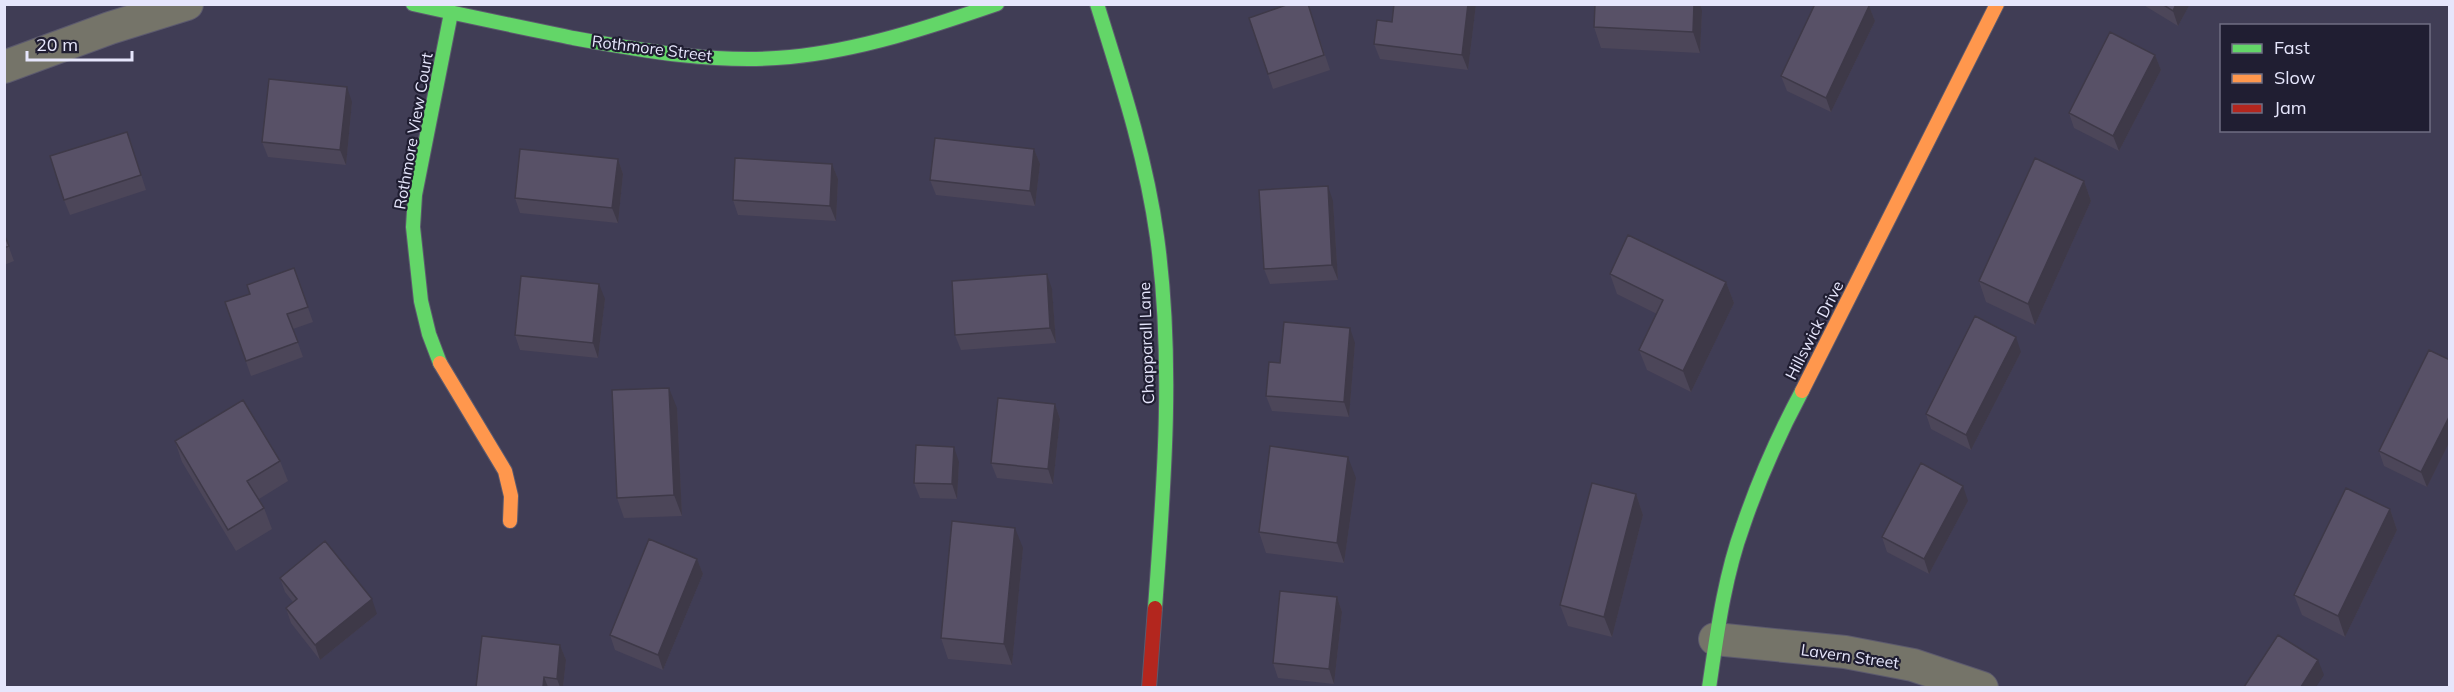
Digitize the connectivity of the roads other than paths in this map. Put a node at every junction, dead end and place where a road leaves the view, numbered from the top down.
1 (187, 4) edge
2 (413, 4) edge
3 (997, 4) edge
4 (1098, 4) edge
5 (1997, 4) edge
6 (451, 13) junction
7 (4, 67) edge
8 (510, 520) dead end
9 (1715, 639) junction
10 (1149, 687) edge
11 (1709, 687) edge
12 (1982, 687) edge

1 - 7 street
2 - 6 street, Rothmore Street
3 - 6 street, Rothmore Street
4 - 10 street, Chapparall Lane
5 - 9 street, Hillswick Drive
6 - 8 street, Rothmore View Court
9 - 11 street, Hillswick Drive
9 - 12 street, Lavern Street

